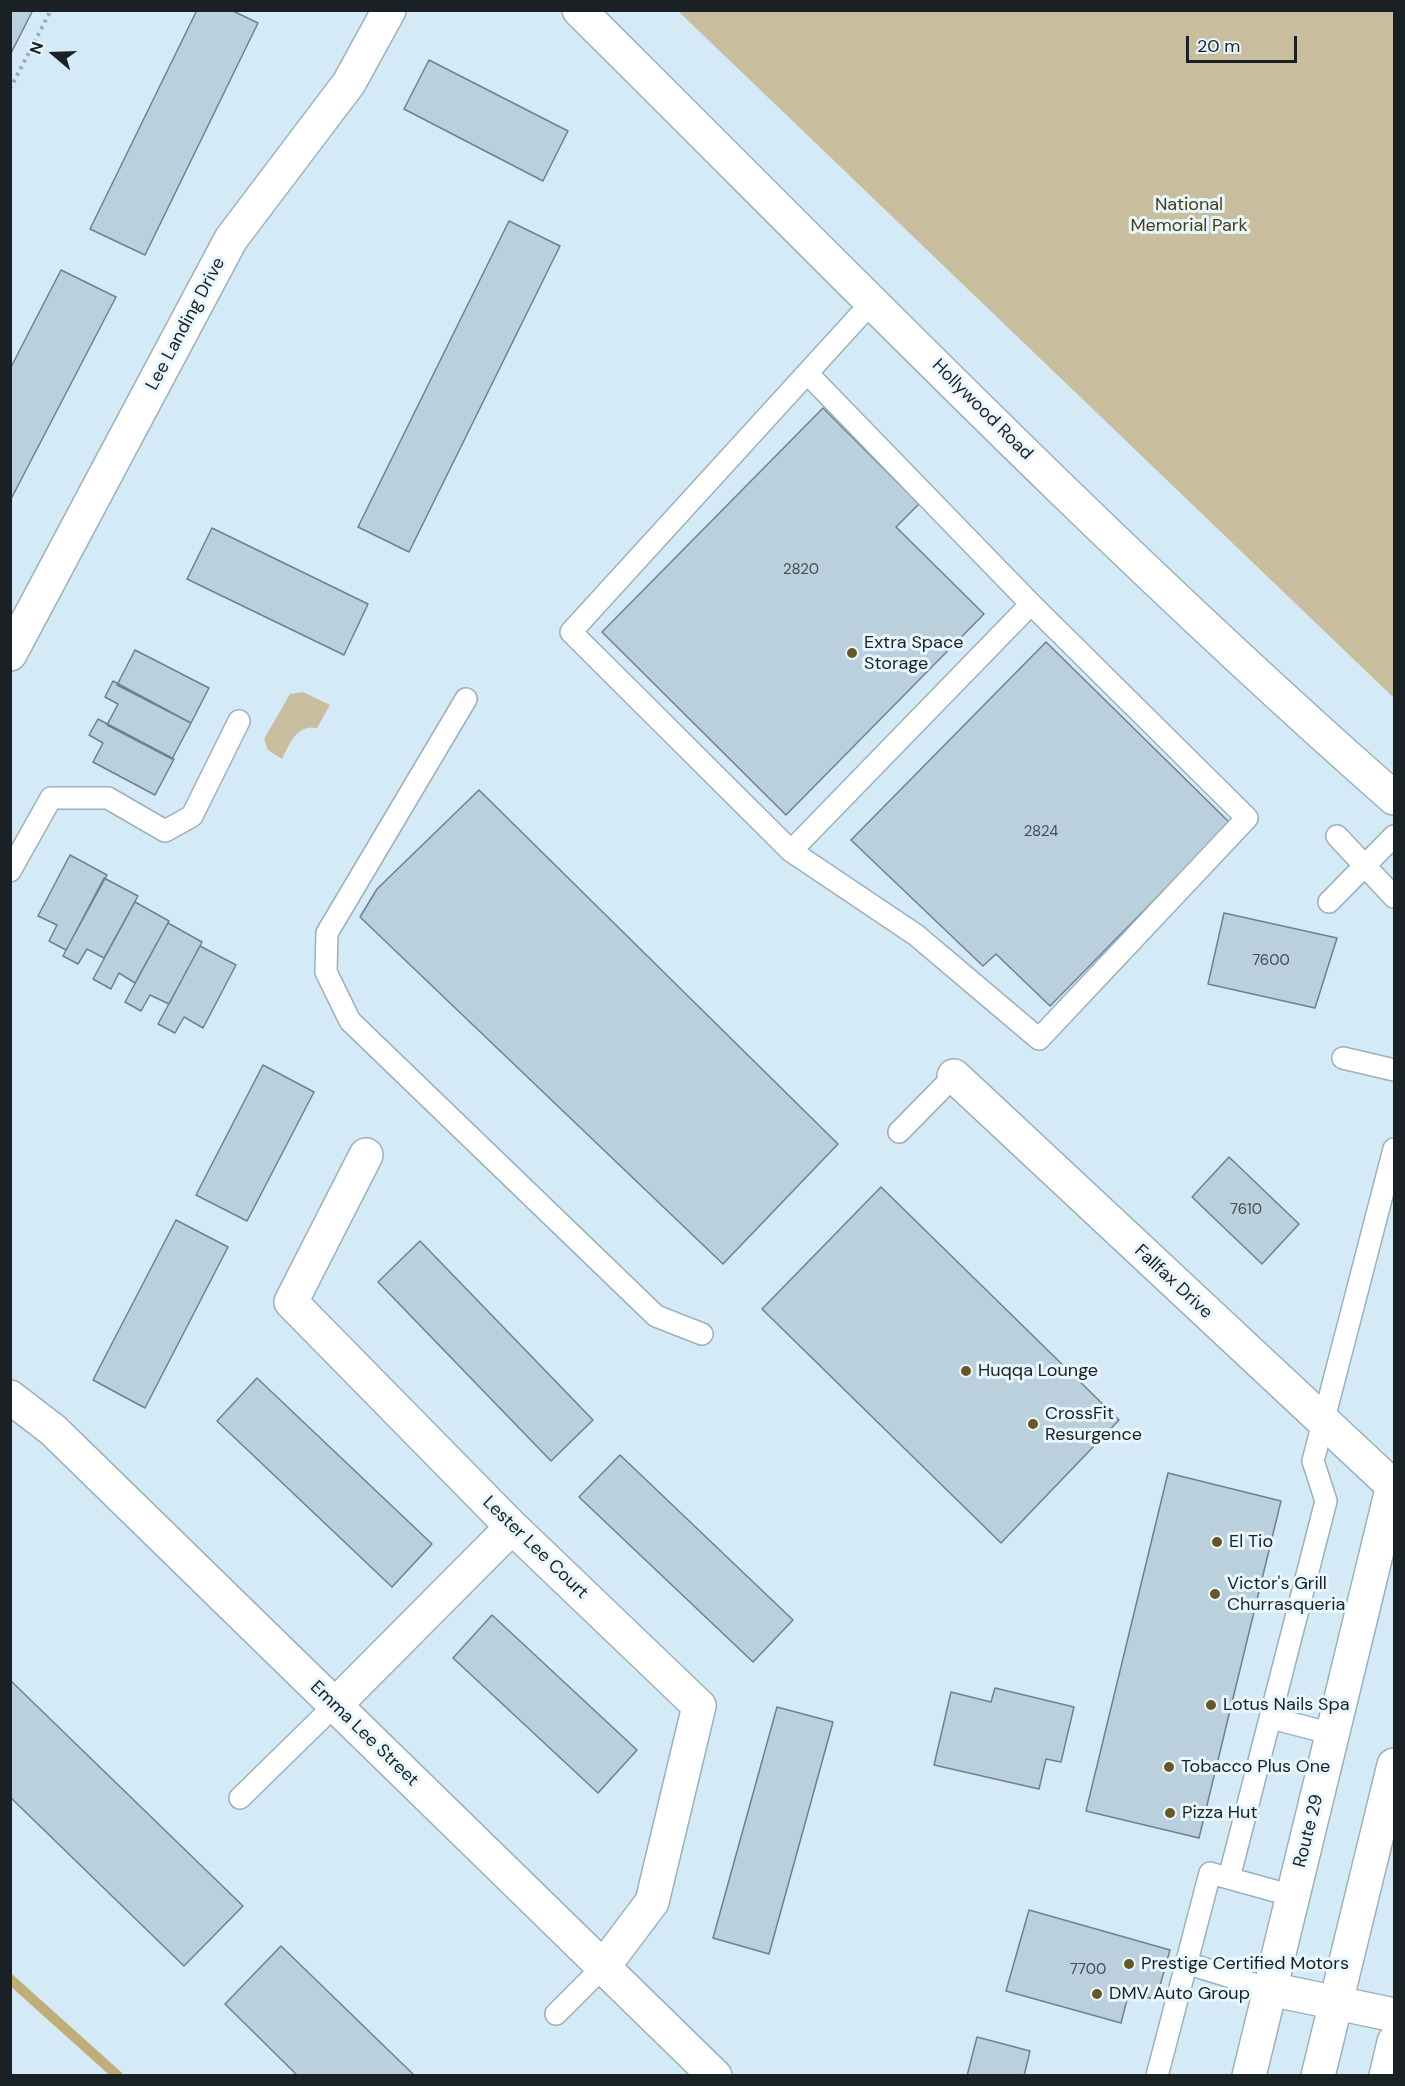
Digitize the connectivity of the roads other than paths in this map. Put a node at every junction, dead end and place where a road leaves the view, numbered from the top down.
1 (389, 10) edge
2 (579, 10) edge
3 (872, 302) junction
4 (807, 373) junction
5 (1031, 604) junction
6 (10, 654) edge
7 (466, 699) dead end
8 (238, 721) dead end
9 (1395, 798) edge
10 (1337, 836) dead end
11 (1395, 836) edge
12 (791, 851) junction
13 (1365, 866) junction
14 (10, 871) edge
15 (1395, 897) edge
16 (1329, 902) dead end
17 (1343, 1058) dead end
18 (1395, 1070) edge
19 (954, 1076) joint
20 (899, 1132) dead end
21 (1395, 1149) edge
22 (366, 1155) dead end
23 (702, 1334) dead end
24 (10, 1397) edge
25 (1324, 1423) junction
26 (1394, 1484) edge
27 (512, 1527) junction
28 (335, 1705) junction
29 (1271, 1719) junction
30 (1333, 1734) junction
31 (1395, 1765) edge
32 (240, 1798) dead end
33 (1229, 1878) junction
34 (1293, 1896) junction
35 (1186, 1963) junction
36 (603, 1967) junction
37 (1270, 1989) junction
38 (1336, 2003) junction
39 (556, 2014) dead end
40 (1395, 2015) edge
41 (1395, 2042) edge
42 (715, 2076) edge
43 (1157, 2076) edge
44 (1249, 2076) edge
45 (1318, 2076) edge
46 (1386, 2076) edge

1 - 6 street, Lee Landing Drive
2 - 3 street, Hollywood Road
3 - 4 lane
3 - 9 street, Hollywood Road
4 - 5 lane
4 - 12 lane
5 - 12 lane
5 - 12 lane
7 - 23 lane
8 - 14 lane
10 - 13 lane
11 - 13 lane
13 - 15 lane
13 - 16 lane
17 - 18 lane
19 - 20 lane
19 - 25 street, Fallfax Drive
21 - 25 lane
22 - 27 street, Lester Lee Court
24 - 28 street, Emma Lee Street
25 - 26 street, Fallfax Drive
25 - 29 lane
26 - 30 street, Route 29
27 - 28 street
27 - 36 street, Lester Lee Court
28 - 32 lane
28 - 36 street, Emma Lee Street
29 - 30 lane
29 - 33 lane
30 - 34 street, Route 29
31 - 38 street
33 - 34 lane
33 - 35 lane
34 - 37 street, Route 29
35 - 37 lane
35 - 43 lane
36 - 39 lane
36 - 42 street, Emma Lee Street
37 - 38 street
37 - 44 street, Route 29
38 - 40 street
38 - 45 street
41 - 46 street

